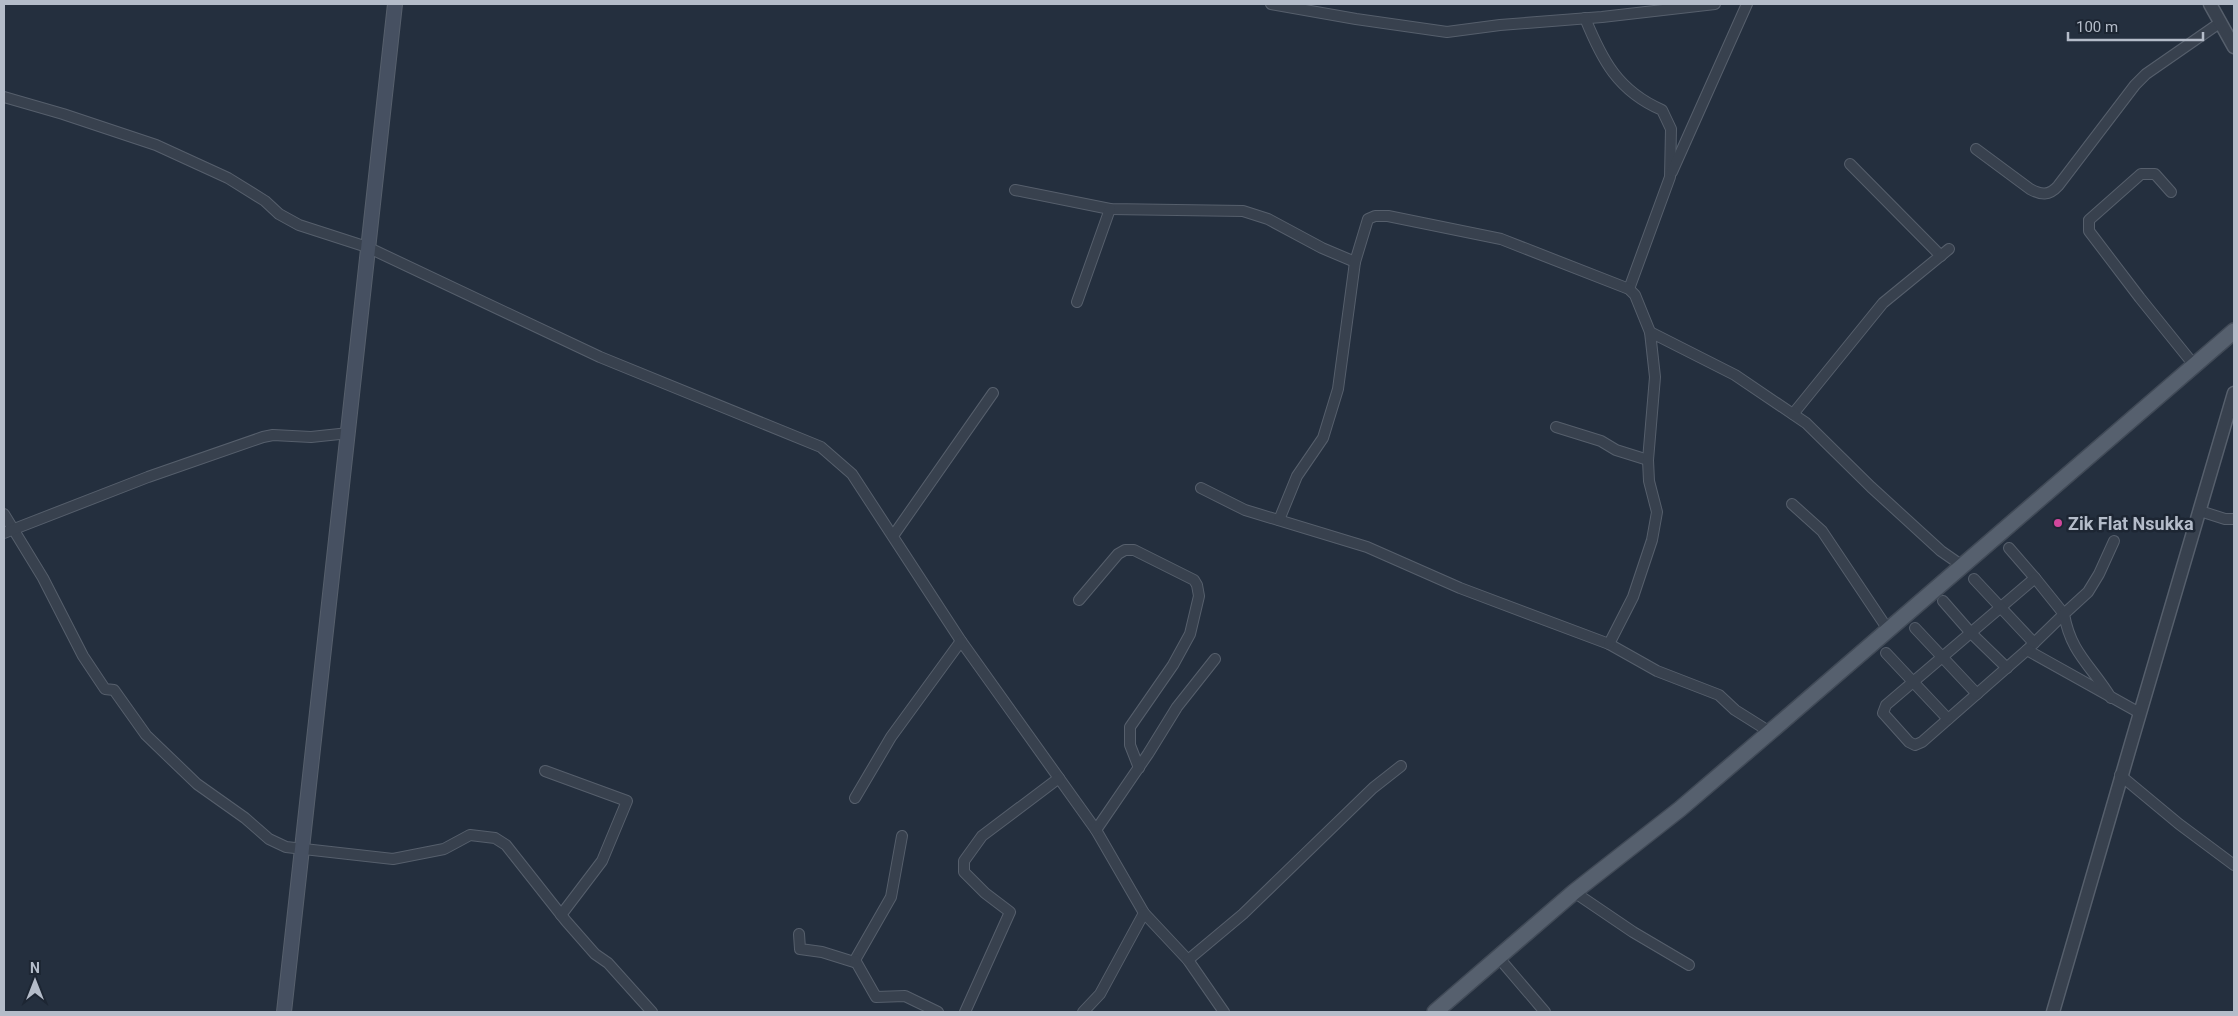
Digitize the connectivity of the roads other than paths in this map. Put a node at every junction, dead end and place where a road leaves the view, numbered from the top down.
1 (394, 4) edge
2 (1271, 4) edge
3 (1715, 4) edge
4 (1747, 4) edge
5 (2210, 4) edge
6 (1318, 8) edge
7 (1585, 18) junction
8 (2221, 22) junction
9 (2234, 47) edge
10 (4, 97) edge
11 (1976, 149) dead end
12 (1850, 164) dead end
13 (1670, 177) junction
14 (1015, 190) dead end
15 (2171, 192) dead end
16 (1110, 209) junction
17 (367, 246) junction
18 (1355, 262) junction
19 (1629, 289) junction
20 (1077, 302) dead end
21 (2234, 331) edge
22 (1650, 332) junction
23 (2194, 365) junction
24 (993, 393) dead end
25 (2234, 393) edge
26 (1794, 414) junction
27 (1556, 427) dead end
28 (349, 433) junction
29 (1648, 460) junction
30 (1201, 488) dead end
31 (1792, 504) dead end
32 (2200, 511) junction
33 (4, 514) edge
34 (2234, 518) edge
35 (1279, 520) junction
36 (8, 531) edge
37 (893, 536) junction
38 (2114, 541) dead end
39 (2009, 548) dead end
40 (1964, 567) junction
41 (2035, 578) junction
42 (1974, 579) dead end
43 (1079, 600) dead end
44 (1943, 601) dead end
45 (2000, 608) junction
46 (2064, 614) junction
47 (1915, 628) dead end
48 (1889, 631) junction
49 (1971, 633) junction
50 (961, 641) junction
51 (1609, 644) junction
52 (2030, 647) junction
53 (1886, 653) dead end
54 (1942, 657) junction
55 (1216, 659) dead end
56 (2007, 668) junction
57 (1913, 682) junction
58 (1977, 694) junction
59 (2111, 698) junction
60 (2138, 712) junction
61 (1948, 719) junction
62 (1770, 732) junction
63 (1400, 766) dead end
64 (1139, 768) junction
65 (545, 771) dead end
66 (2120, 775) junction
67 (1059, 778) junction
68 (855, 798) dead end
69 (1096, 830) junction
70 (902, 836) dead end
71 (303, 850) junction
72 (2234, 865) edge
73 (1574, 892) junction
74 (1144, 913) junction
75 (561, 915) junction
76 (799, 934) dead end
77 (1499, 958) junction
78 (855, 960) junction
79 (1188, 960) junction
80 (1689, 965) dead end
81 (284, 1012) edge
82 (652, 1012) edge
83 (938, 1012) edge
84 (965, 1012) edge
85 (1083, 1012) edge
86 (1224, 1012) edge
87 (1435, 1012) edge
88 (1545, 1012) edge
89 (2053, 1012) edge

1 - 17 main road
2 - 6 street
3 - 7 street
4 - 13 street
5 - 8 street
6 - 7 street
7 - 13 street
8 - 9 street
8 - 11 street
10 - 17 street
12 - 26 street
13 - 19 street
14 - 16 street
15 - 23 street
16 - 18 street
16 - 20 street
17 - 28 main road
17 - 37 street
18 - 19 street
18 - 35 street
19 - 22 street
21 - 23 main road
22 - 26 street
22 - 29 street
23 - 40 main road
24 - 37 street
25 - 32 street
26 - 40 street
27 - 29 street
28 - 36 street
28 - 71 main road
29 - 51 street
30 - 35 street
31 - 48 street
32 - 34 street
32 - 60 street
33 - 36 street
35 - 51 street
36 - 71 street
37 - 50 street
38 - 46 street
39 - 41 street
40 - 48 main road
41 - 45 street
41 - 46 street
42 - 45 street
43 - 64 street
44 - 49 street
45 - 49 street
45 - 52 street
46 - 52 street
46 - 59 street
47 - 54 street
48 - 62 main road
49 - 54 street
49 - 56 street
50 - 67 street
50 - 68 street
51 - 62 street
52 - 56 street
52 - 59 street
53 - 57 street
54 - 57 street
54 - 58 street
55 - 64 street
56 - 58 street
57 - 61 street
57 - 61 street
58 - 61 street
59 - 60 street
60 - 66 street
62 - 73 main road
63 - 79 street
64 - 69 street
65 - 75 street
66 - 72 street
66 - 89 street
67 - 69 street
67 - 84 street
69 - 74 street
70 - 78 street
71 - 75 street
71 - 81 main road
73 - 77 main road
73 - 80 street
74 - 79 street
74 - 85 street
75 - 82 street
76 - 78 street
77 - 87 main road
77 - 88 street
78 - 83 street
79 - 86 street

